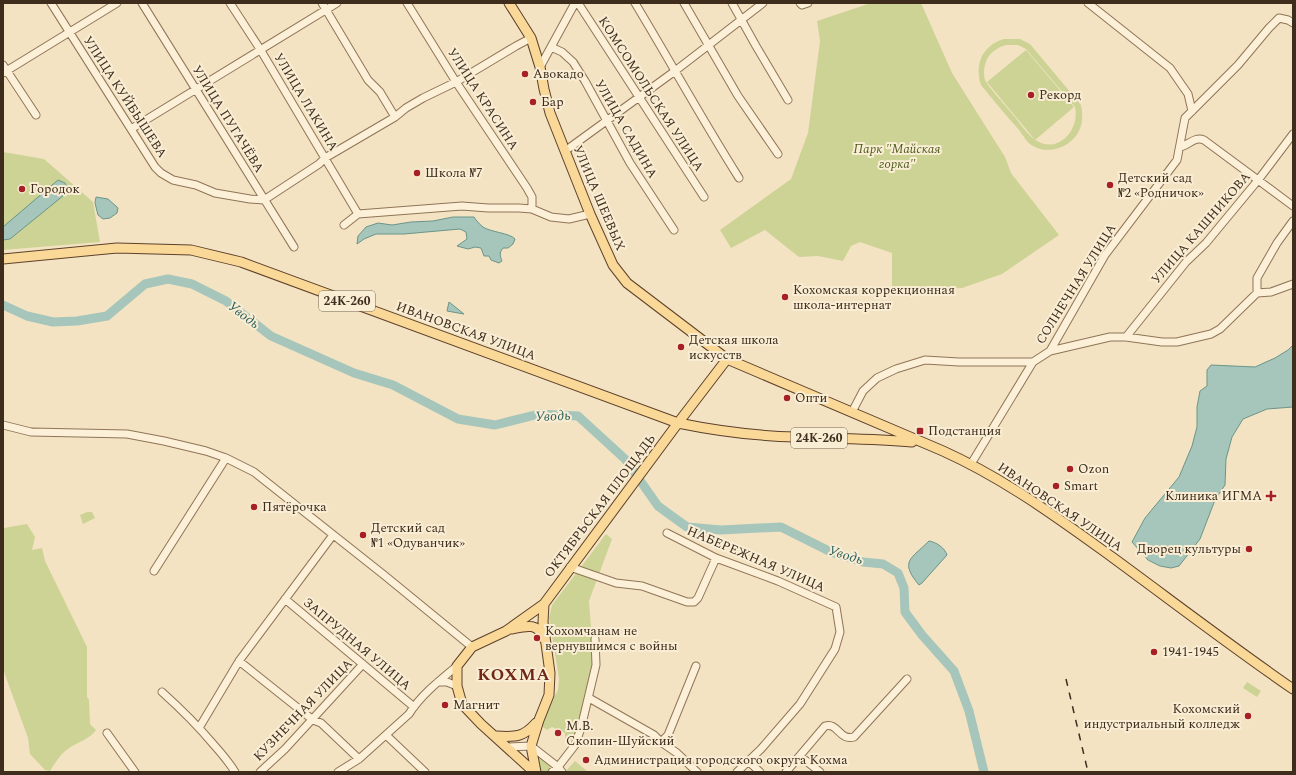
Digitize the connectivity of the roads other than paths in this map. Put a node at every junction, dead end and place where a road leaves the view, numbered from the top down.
1 (51, 3) edge
2 (117, 3) edge
3 (142, 3) edge
4 (230, 3) edge
5 (337, 3) edge
6 (408, 3) edge
7 (509, 3) edge
8 (577, 3) edge
9 (635, 3) edge
10 (684, 3) edge
11 (732, 3) edge
12 (763, 3) edge
13 (800, 3) edge
14 (808, 3) edge
15 (1088, 3) edge
16 (324, 6) edge
17 (742, 20) junction
18 (1293, 23) edge
19 (69, 32) junction
20 (531, 38) junction
21 (708, 45) junction
22 (551, 48) junction
23 (260, 49) junction
24 (540, 67) junction
25 (4, 70) edge
26 (675, 71) junction
27 (456, 82) junction
28 (195, 90) junction
29 (640, 98) junction
30 (788, 100) dead end
31 (1192, 111) junction
32 (36, 115) dead end
33 (395, 117) junction
34 (607, 121) junction
35 (131, 129) junction
36 (1293, 134) edge
37 (1180, 147) junction
38 (565, 151) junction
39 (778, 154) dead end
40 (325, 158) junction
41 (739, 178) dead end
42 (1259, 179) junction
43 (704, 197) dead end
44 (264, 200) junction
45 (1293, 206) edge
46 (532, 209) junction
47 (358, 214) junction
48 (590, 214) junction
49 (1293, 221) edge
50 (344, 225) dead end
51 (674, 230) dead end
52 (294, 247) dead end
53 (3, 259) edge
54 (1293, 284) edge
55 (1257, 293) junction
56 (1126, 337) junction
57 (1050, 351) junction
58 (727, 359) junction
59 (1033, 362) junction
60 (852, 412) junction
61 (678, 423) junction
62 (877, 423) junction
63 (3, 425) edge
64 (870, 439) junction
65 (922, 443) junction
66 (226, 458) junction
67 (971, 464) junction
68 (667, 533) dead end
69 (333, 535) junction
70 (716, 558) junction
71 (570, 567) junction
72 (154, 571) dead end
73 (285, 599) junction
74 (544, 604) junction
75 (506, 631) junction
76 (595, 639) dead end
77 (546, 642) junction
78 (472, 647) junction
79 (239, 661) junction
80 (363, 664) junction
81 (456, 666) junction
82 (696, 666) dead end
83 (907, 679) dead end
84 (438, 682) junction
85 (457, 686) junction
86 (1293, 689) edge
87 (162, 692) dead end
88 (589, 698) junction
89 (414, 707) junction
90 (313, 720) junction
91 (538, 720) junction
92 (199, 728) junction
93 (107, 733) dead end
94 (386, 735) junction
95 (495, 736) junction
96 (661, 742) junction
97 (532, 746) junction
98 (506, 747) junction
99 (800, 756) junction
100 (359, 759) junction
101 (749, 762) junction
102 (560, 769) edge
103 (136, 772) edge
104 (235, 772) edge
105 (260, 772) edge
106 (338, 772) edge
107 (425, 772) edge
108 (535, 772) edge
109 (552, 772) edge
110 (697, 772) edge
111 (737, 772) edge
112 (760, 772) edge
113 (786, 772) edge
114 (820, 772) edge

1 - 19 street, УЛИЦА КУЙБЫШЕВА
2 - 19 street
3 - 28 street, УЛИЦА ПУГАЧЁВА
4 - 23 street, УЛИЦА ЛАКИНА
5 - 16 street
6 - 27 street, УЛИЦА КРАСИНА
7 - 20 main road, УЛИЦА ШЕЕВЫХ
8 - 22 street
8 - 29 street, КОМСОМОЛЬСКАЯ УЛИЦА
9 - 26 street
10 - 21 street
11 - 17 street
12 - 17 street
13 - 14 street
15 - 31 street
16 - 23 street
16 - 33 street
17 - 21 street
17 - 30 street
18 - 31 street, СОЛНЕЧНАЯ УЛИЦА
19 - 25 street
19 - 35 street, УЛИЦА КУЙБЫШЕВА
20 - 24 main road, УЛИЦА ШЕЕВЫХ
20 - 27 street
21 - 26 street
21 - 39 street
22 - 24 street
22 - 34 street, УЛИЦА САДИНА
23 - 28 street
23 - 40 street, УЛИЦА ЛАКИНА
24 - 38 main road, УЛИЦА ШЕЕВЫХ
25 - 32 street
26 - 29 street
26 - 41 street
27 - 33 street
27 - 46 street, УЛИЦА КРАСИНА
28 - 35 street
28 - 44 street, УЛИЦА ПУГАЧЁВА
29 - 34 street
29 - 43 street, КОМСОМОЛЬСКАЯ УЛИЦА
31 - 37 street, СОЛНЕЧНАЯ УЛИЦА
33 - 40 street
34 - 38 street
34 - 51 street, УЛИЦА САДИНА
35 - 44 street, УЛИЦА КУЙБЫШЕВА
36 - 42 street, УЛИЦА КАШНИКОВА
37 - 42 street
37 - 57 street, СОЛНЕЧНАЯ УЛИЦА
38 - 48 main road, УЛИЦА ШЕЕВЫХ
40 - 44 street
40 - 47 street, УЛИЦА ЛАКИНА
42 - 45 street
42 - 56 street, УЛИЦА КАШНИКОВА
44 - 52 street, УЛИЦА ПУГАЧЁВА
46 - 47 street
46 - 48 street
47 - 50 street
48 - 58 main road, УЛИЦА ШЕЕВЫХ
49 - 55 street
53 - 61 main road, ИВАНОВСКАЯ УЛИЦА / 24К-260
54 - 55 street
55 - 56 street
56 - 57 street
57 - 59 street, СОЛНЕЧНАЯ УЛИЦА
58 - 60 main road, ИВАНОВСКАЯ УЛИЦА
58 - 61 main road, ОКТЯБРЬСКАЯ ПЛОЩАДЬ
59 - 60 street
59 - 67 street, СОЛНЕЧНАЯ УЛИЦА
60 - 62 main road, ИВАНОВСКАЯ УЛИЦА
61 - 64 main road, ИВАНОВСКАЯ УЛИЦА / 24К-260
61 - 71 main road, ОКТЯБРЬСКАЯ ПЛОЩАДЬ
62 - 64 main road
62 - 65 main road, ИВАНОВСКАЯ УЛИЦА
63 - 66 street
64 - 65 main road, ИВАНОВСКАЯ УЛИЦА / 24К-260
65 - 67 main road, ИВАНОВСКАЯ УЛИЦА / 24К-260
66 - 69 street
66 - 72 street
67 - 86 main road, ИВАНОВСКАЯ УЛИЦА / 24К-260
68 - 70 street, НАБЕРЕЖНАЯ УЛИЦА
69 - 73 street, ЗАПРУДНАЯ УЛИЦА
69 - 78 street
70 - 71 street
70 - 101 street, НАБЕРЕЖНАЯ УЛИЦА
71 - 74 main road, ОКТЯБРЬСКАЯ ПЛОЩАДЬ
73 - 79 street, ЗАПРУДНАЯ УЛИЦА
73 - 80 street, ЗАПРУДНАЯ УЛИЦА
74 - 75 main road, ОКТЯБРЬСКАЯ ПЛОЩАДЬ
74 - 77 main road
75 - 77 main road
75 - 78 main road
76 - 88 street
77 - 91 main road
78 - 81 main road
79 - 90 street
79 - 92 street, ЗАПРУДНАЯ УЛИЦА
80 - 89 street, ЗАПРУДНАЯ УЛИЦА
80 - 90 street, КУЗНЕЧНАЯ УЛИЦА
81 - 84 street
81 - 85 main road
82 - 96 street
83 - 99 street
84 - 85 street
84 - 89 street
85 - 95 main road
87 - 92 street
88 - 96 street
88 - 102 street
89 - 94 street
90 - 100 street
90 - 105 street, КУЗНЕЧНАЯ УЛИЦА
91 - 95 main road
91 - 97 main road
92 - 104 street
93 - 103 street
94 - 100 street
94 - 107 street
95 - 98 main road
96 - 110 street
97 - 98 street
97 - 102 street
97 - 108 main road
98 - 108 main road
99 - 113 street
99 - 114 street
100 - 106 street
101 - 111 street
101 - 112 street
102 - 109 street

